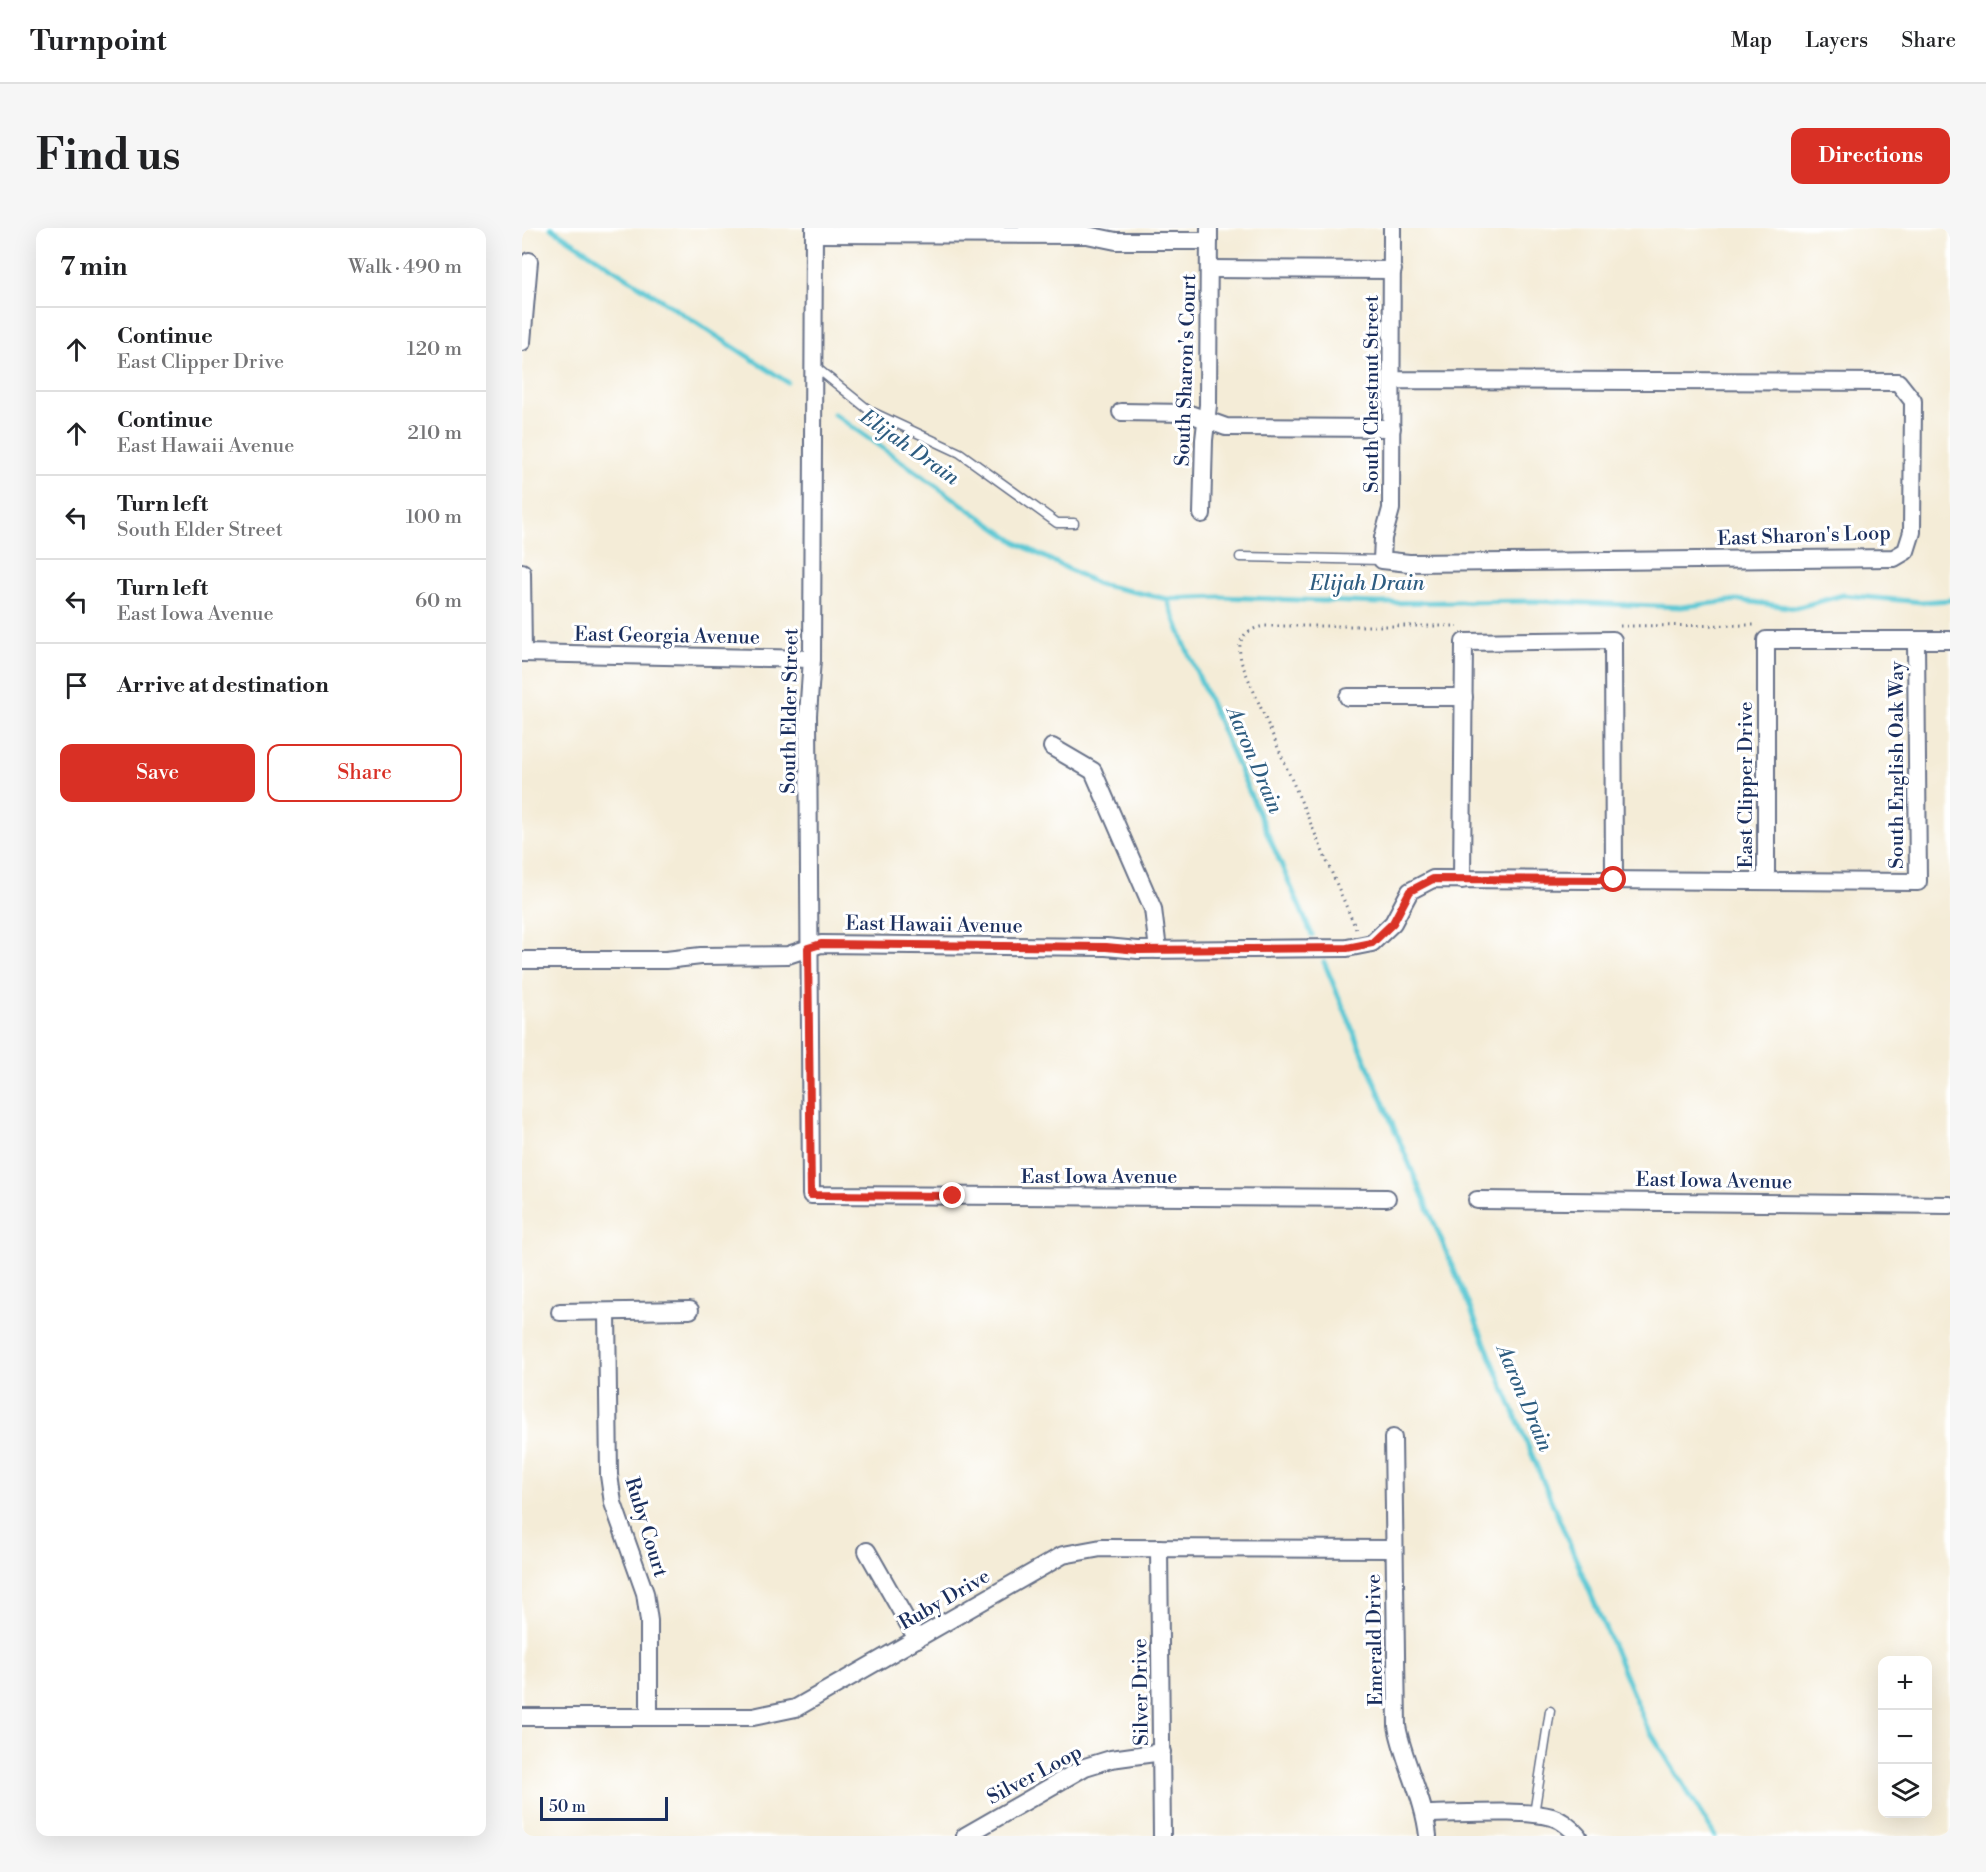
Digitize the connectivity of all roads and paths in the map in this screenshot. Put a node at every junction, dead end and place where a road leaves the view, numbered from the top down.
1 (1392, 228) edge
2 (814, 231) edge
3 (1209, 235) edge
4 (529, 261) dead end
5 (1209, 269) junction
6 (1393, 270) junction
7 (522, 342) edge
8 (813, 365) junction
9 (1392, 380) junction
10 (1121, 412) dead end
11 (1206, 420) junction
12 (1392, 428) junction
13 (1203, 514) dead end
14 (1074, 523) dead end
15 (1240, 557) dead end
16 (1383, 560) junction
17 (522, 572) edge
18 (1766, 625) dead end
19 (1467, 626) dead end
20 (1611, 626) dead end
21 (1916, 640) junction
22 (1950, 640) edge
23 (522, 653) edge
24 (812, 658) junction
25 (1348, 697) dead end
26 (1464, 697) junction
27 (1052, 747) dead end
28 (1462, 880) junction
29 (1614, 880) junction
30 (1766, 881) junction
31 (1355, 946) junction
32 (808, 948) junction
33 (1158, 950) junction
34 (522, 960) edge
35 (811, 1195) joint
36 (1387, 1198) dead end
37 (1477, 1200) dead end
38 (1950, 1205) edge
39 (690, 1310) dead end
40 (560, 1312) dead end
41 (607, 1312) junction
42 (1393, 1438) dead end
43 (1159, 1548) junction
44 (1394, 1549) junction
45 (867, 1551) dead end
46 (917, 1639) junction
47 (1550, 1711) dead end
48 (522, 1717) edge
49 (649, 1717) junction
50 (1161, 1752) junction
51 (1426, 1815) junction
52 (1534, 1815) junction
53 (965, 1836) edge
54 (1162, 1836) edge
55 (1428, 1836) edge
56 (1578, 1836) edge

1 - 6 street, South Chestnut Street
2 - 3 street
2 - 8 street, South Elder Street
3 - 5 street, South Sharon's Court
4 - 7 street
5 - 6 street
5 - 11 street, South Sharon's Court
6 - 9 street, South Chestnut Street
8 - 14 lane
8 - 24 street, South Elder Street
9 - 12 street, South Chestnut Street
9 - 16 street, East Sharon's Loop
10 - 11 street
11 - 12 street
11 - 13 street, South Sharon's Court
12 - 16 street, South Chestnut Street
15 - 16 lane
17 - 23 street
18 - 20 path
19 - 31 path
21 - 22 street, East Clipper Drive
21 - 30 street, East Clipper Drive
21 - 30 street, South English Oak Way
23 - 24 street, East Georgia Avenue
24 - 32 street, South Elder Street
25 - 26 street
26 - 28 street
26 - 29 street
27 - 33 street
28 - 29 street, East Clipper Drive
28 - 31 street, East Clipper Drive
29 - 30 street, East Clipper Drive
31 - 33 street, East Hawaii Avenue
32 - 33 street, East Hawaii Avenue
32 - 34 street, East Hawaii Avenue
32 - 35 street, South Elder Street
35 - 36 street, East Iowa Avenue
37 - 38 street, East Iowa Avenue
39 - 41 street
40 - 41 street
41 - 49 street, Ruby Court
42 - 44 street, Emerald Drive
43 - 44 street, Ruby Drive
43 - 46 street, Ruby Drive
43 - 50 street, Silver Drive
44 - 51 street, Emerald Drive
45 - 46 street
46 - 49 street, Ruby Drive
47 - 52 lane
48 - 49 street, Ruby Drive
50 - 53 street, Silver Loop
50 - 54 street, Silver Drive
51 - 52 street
51 - 55 street, Emerald Drive
52 - 56 street

